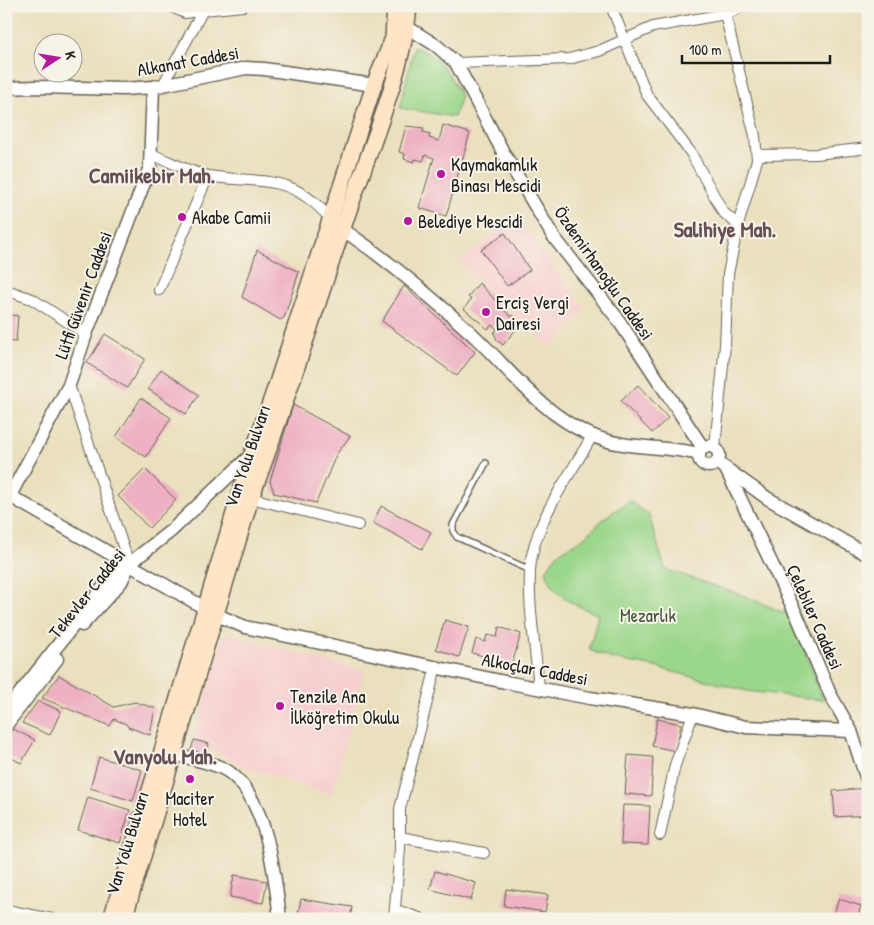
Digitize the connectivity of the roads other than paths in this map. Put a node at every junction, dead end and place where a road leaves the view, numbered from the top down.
1 (170, 6) edge
2 (242, 6) edge
3 (396, 6) edge
4 (409, 6) edge
5 (611, 6) edge
6 (746, 6) edge
7 (203, 10) junction
8 (725, 14) junction
9 (407, 27) junction
10 (626, 39) junction
11 (456, 63) junction
12 (159, 85) junction
13 (374, 85) junction
14 (6, 88) edge
15 (868, 148) edge
16 (151, 154) junction
17 (757, 155) junction
18 (208, 176) junction
19 (329, 217) junction
20 (738, 225) junction
21 (342, 229) junction
22 (6, 290) edge
23 (159, 290) dead end
24 (86, 334) junction
25 (70, 386) junction
26 (592, 436) junction
27 (706, 450) junction
28 (252, 454) junction
29 (486, 463) dead end
30 (721, 465) junction
31 (8, 498) edge
32 (251, 498) junction
33 (358, 526) dead end
34 (868, 555) edge
35 (129, 564) junction
36 (531, 571) junction
37 (212, 611) junction
38 (436, 666) junction
39 (539, 688) junction
40 (6, 711) edge
41 (693, 714) junction
42 (6, 725) edge
43 (851, 731) junction
44 (175, 754) junction
45 (868, 783) edge
46 (660, 835) dead end
47 (400, 837) junction
48 (484, 853) dead end
49 (6, 910) edge
50 (395, 914) edge
51 (52, 919) edge
52 (111, 919) edge
53 (124, 919) edge
54 (280, 919) edge
55 (422, 919) edge

1 - 7 street
2 - 7 street
3 - 13 main road
4 - 9 main road, Van Yolu Bulvarı
5 - 10 street
6 - 8 street
7 - 12 street
8 - 10 street
8 - 17 street
9 - 11 street, Özdemirhanoğlu Caddesi
9 - 21 main road, Van Yolu Bulvarı
10 - 11 street
10 - 20 street
11 - 27 street, Özdemirhanoğlu Caddesi
12 - 13 street, Alkanat Caddesi
12 - 14 street, Alkanat Caddesi
12 - 16 street, Lütfi Güvenir Caddesi
13 - 19 main road
15 - 17 street
16 - 18 street
16 - 24 street, Lütfi Güvenir Caddesi
17 - 20 street
18 - 19 street
18 - 23 street
19 - 21 street
19 - 28 main road
20 - 27 street
21 - 26 street
21 - 32 main road, Van Yolu Bulvarı
22 - 24 street
24 - 25 street, Lütfi Güvenir Caddesi
25 - 31 street, Lütfi Güvenir Caddesi
25 - 35 street
26 - 27 street
26 - 36 street
27 - 30 street, Çelebiler Caddesi
27 - 30 street
28 - 35 street, Tekevler Caddesi
28 - 37 main road
29 - 36 lane
30 - 34 street
30 - 43 street, Çelebiler Caddesi
31 - 35 street, Alkoçlar Caddesi
32 - 33 street
32 - 37 main road, Van Yolu Bulvarı
35 - 37 street, Alkoçlar Caddesi
35 - 40 street
35 - 42 street, Tekevler Caddesi
36 - 39 street
37 - 38 street, Alkoçlar Caddesi
37 - 44 main road, Van Yolu Bulvarı
37 - 52 main road
38 - 39 street, Alkoçlar Caddesi
38 - 47 street
39 - 41 street, Alkoçlar Caddesi
41 - 43 street, Alkoçlar Caddesi
41 - 46 street
43 - 45 street, Çelebiler Caddesi
44 - 53 main road, Van Yolu Bulvarı
44 - 54 street
47 - 48 street
47 - 50 street
49 - 51 street
50 - 55 street

